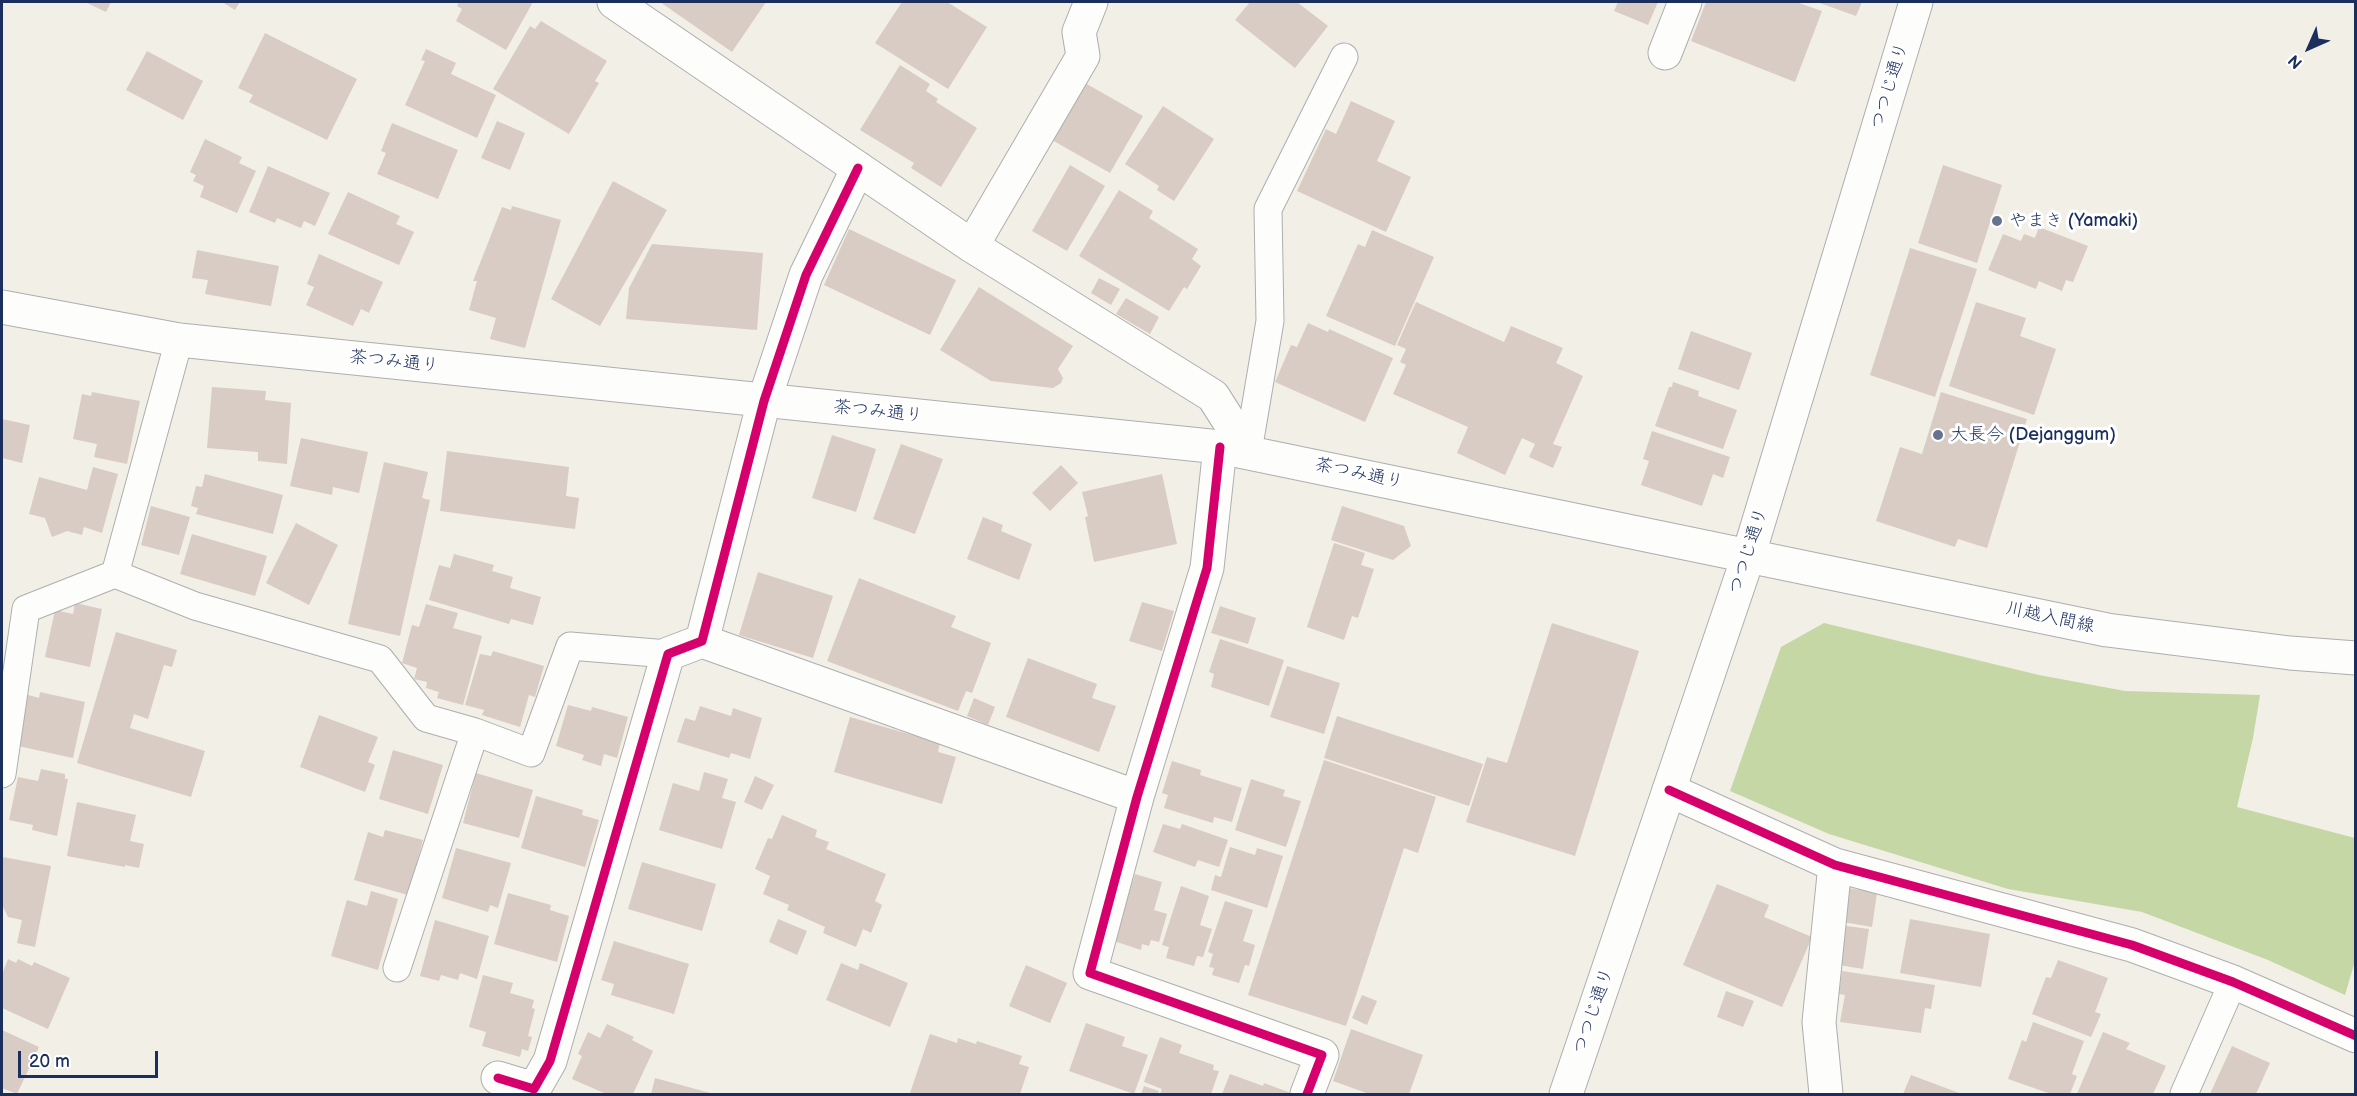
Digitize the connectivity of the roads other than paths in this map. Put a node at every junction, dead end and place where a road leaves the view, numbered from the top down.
1 (1091, 2) edge
2 (1684, 2) edge
3 (1916, 2) edge
4 (627, 5) edge
5 (1665, 53) dead end
6 (1344, 57) dead end
7 (858, 168) junction
8 (972, 246) junction
9 (2, 307) edge
10 (179, 340) junction
11 (764, 400) junction
12 (1234, 449) junction
13 (1748, 557) junction
14 (115, 574) junction
15 (702, 641) junction
16 (668, 654) junction
17 (2355, 658) edge
18 (475, 732) junction
19 (2, 774) edge
20 (1669, 790) junction
21 (1137, 797) junction
22 (1835, 865) junction
23 (397, 968) dead end
24 (2233, 982) junction
25 (2355, 1036) edge
26 (498, 1078) dead end
27 (1307, 1095) edge
28 (1566, 1095) edge
29 (1826, 1095) edge
30 (2184, 1095) edge

1 - 8 street
2 - 5 street
3 - 13 street, つつじ通り
4 - 7 street
6 - 12 lane
7 - 8 street
7 - 11 street
8 - 12 street
9 - 10 street, 茶つみ通り
10 - 11 street, 茶つみ通り
10 - 14 lane
11 - 12 street, 茶つみ通り
11 - 15 street
12 - 13 street, 茶つみ通り
12 - 21 street
13 - 17 street, 川越入間線
13 - 20 street, つつじ通り
14 - 18 lane
14 - 19 lane
15 - 16 street
15 - 21 street
16 - 18 lane
16 - 26 street
18 - 23 lane
20 - 22 street
20 - 28 street, つつじ通り
21 - 27 street
22 - 24 street
22 - 29 street
24 - 25 street
24 - 30 lane

